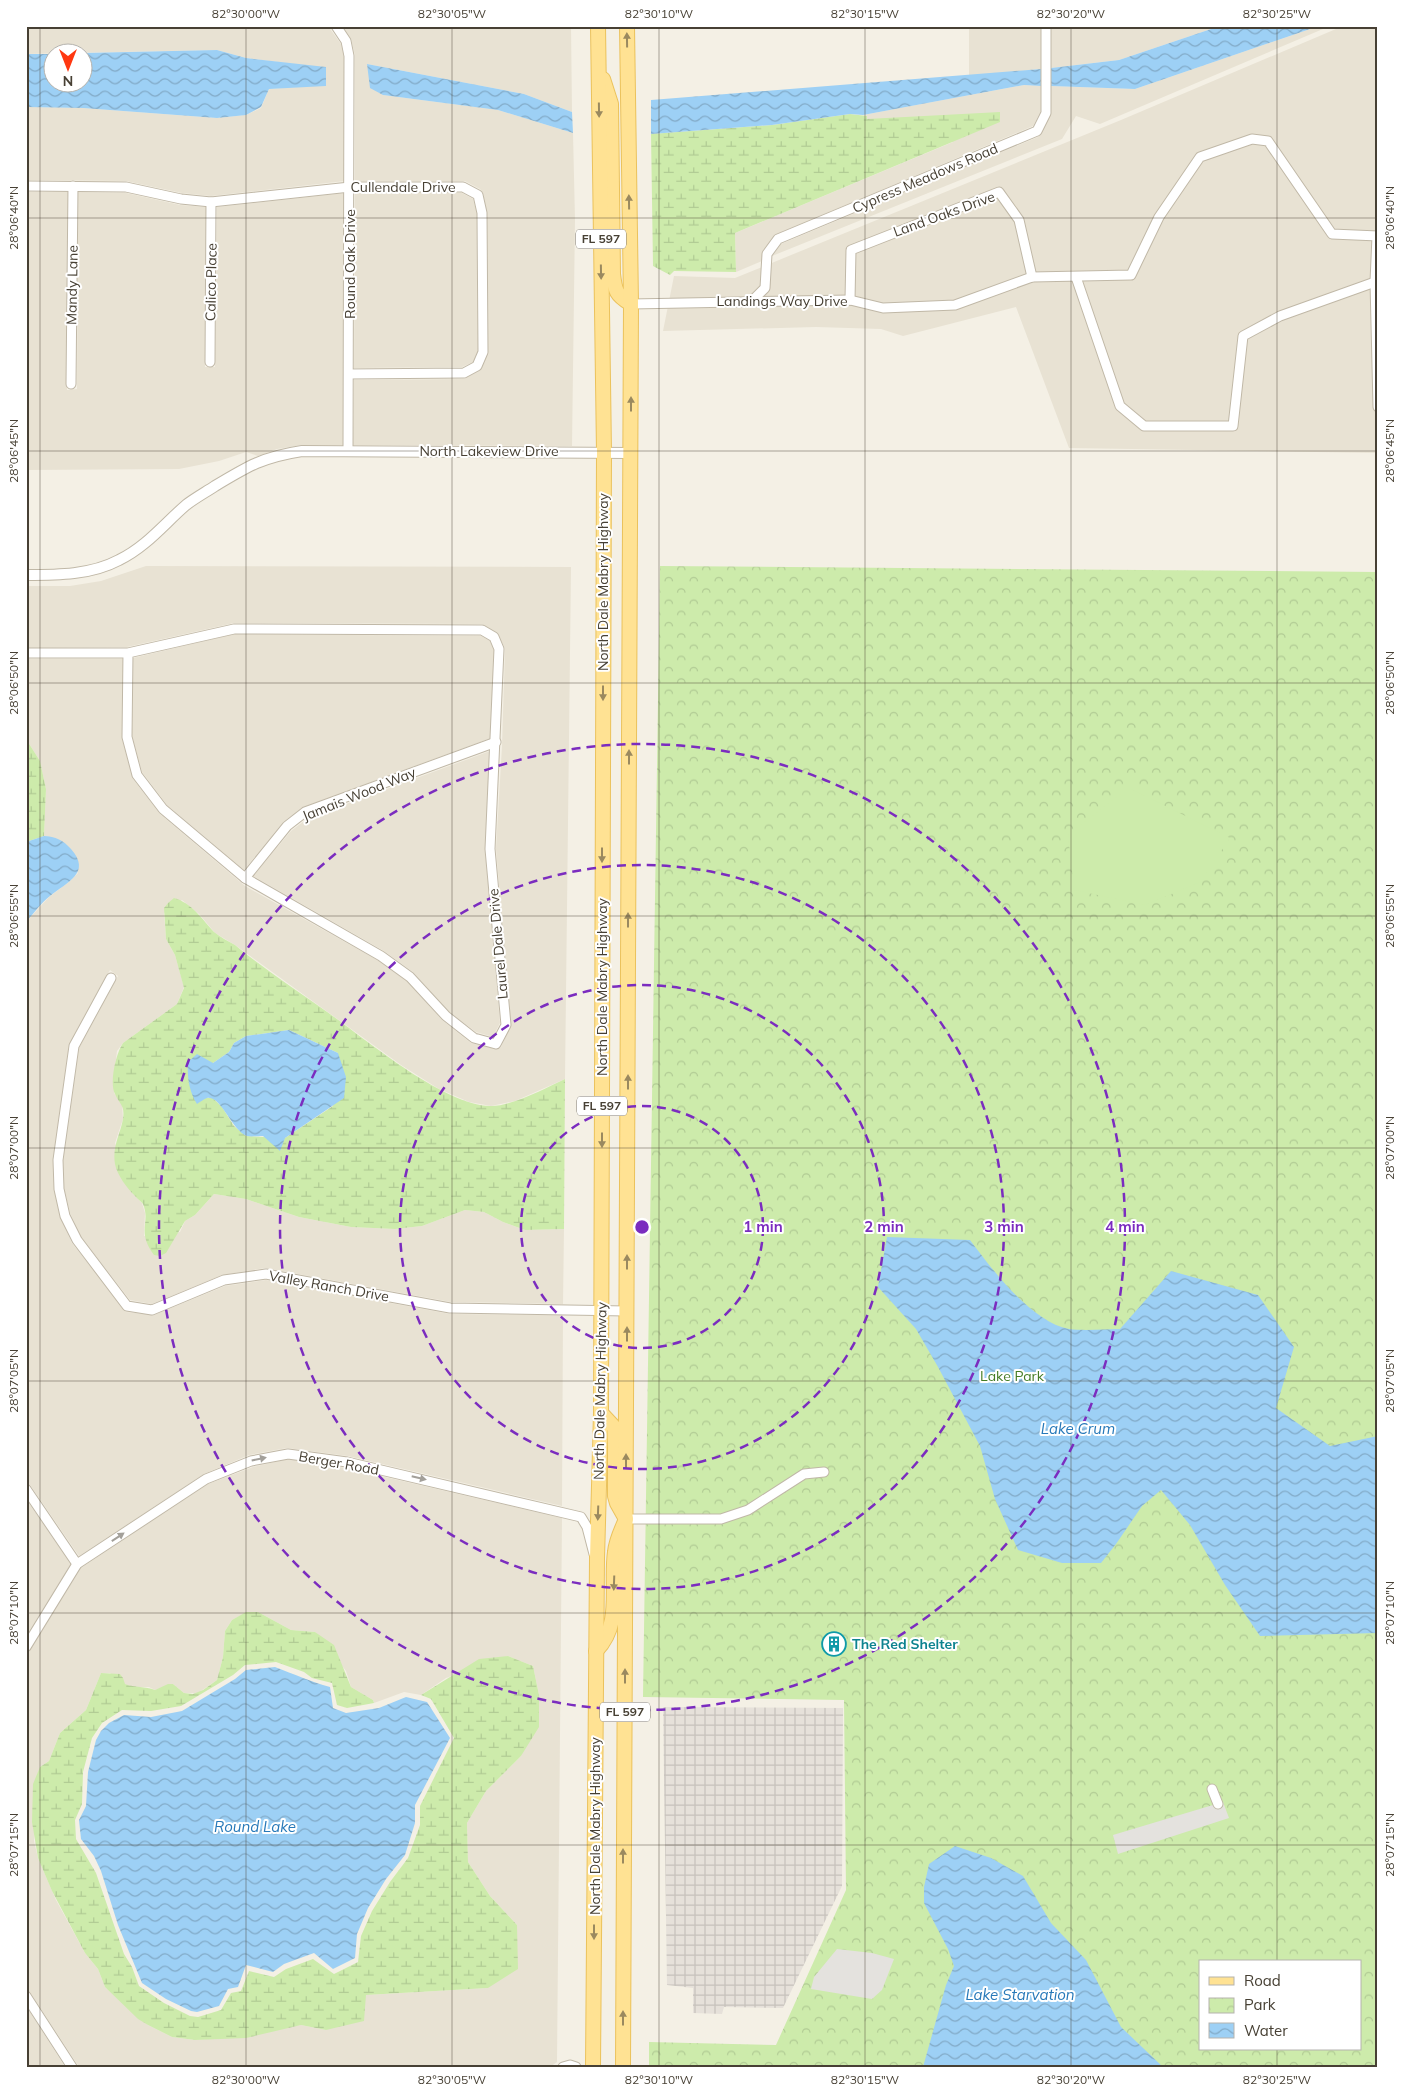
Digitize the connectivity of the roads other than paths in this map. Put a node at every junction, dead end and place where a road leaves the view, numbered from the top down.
1 (336, 26) edge
2 (598, 26) edge
3 (627, 26) edge
4 (1046, 26) edge
5 (598, 63) junction
6 (26, 186) edge
7 (73, 186) junction
8 (350, 187) junction
9 (211, 202) junction
10 (1377, 236) edge
11 (1032, 276) junction
12 (1076, 277) junction
13 (1375, 282) junction
14 (753, 300) junction
15 (850, 300) junction
16 (631, 304) junction
17 (210, 362) dead end
18 (349, 374) junction
19 (71, 384) dead end
20 (1378, 407) edge
21 (348, 451) junction
22 (604, 452) junction
23 (630, 453) junction
24 (26, 575) edge
25 (128, 653) junction
26 (26, 654) edge
27 (496, 742) junction
28 (245, 878) junction
29 (111, 978) dead end
30 (601, 1310) junction
31 (627, 1311) junction
32 (601, 1413) junction
33 (824, 1472) dead end
34 (26, 1489) edge
35 (626, 1518) junction
36 (596, 1559) junction
37 (77, 1564) junction
38 (26, 1647) edge
39 (596, 1651) junction
40 (1212, 1789) dead end
41 (1218, 1804) dead end
42 (26, 1996) edge
43 (72, 2067) edge
44 (563, 2067) edge
45 (576, 2067) edge
46 (594, 2067) edge
47 (622, 2067) edge

1 - 8 street, Round Oak Drive
2 - 5 main road, North Dale Mabry Highway / FL 597
16 -> 3 main road, North Dale Mabry Highway / FL 597
4 - 14 street, Cypress Meadows Road
5 - 16 main road
5 -> 22 main road, North Dale Mabry Highway / FL 597
6 - 7 street, Cullendale Drive
7 - 9 street, Cullendale Drive
7 - 19 street, Mandy Lane
8 - 9 street, Cullendale Drive
8 - 18 street, Round Oak Drive
8 - 18 street, Cullendale Drive
9 - 17 street, Calico Place
10 - 12 street, Landings Way Drive
10 - 13 street, Landings Way Drive
11 - 12 street, Landings Way Drive
11 - 15 street, Landings Way Drive
11 - 15 street, Land Oaks Drive
12 - 13 street
13 - 20 street, Landings Way Drive
14 - 15 street, Landings Way Drive
14 - 16 street, Landings Way Drive
23 -> 16 main road, North Dale Mabry Highway / FL 597
18 - 21 street, Round Oak Drive
21 - 22 street, North Lakeview Drive
21 - 24 street, North Lakeview Drive
22 - 23 street, North Lakeview Drive
22 -> 30 main road, North Dale Mabry Highway / FL 597
31 -> 23 main road, North Dale Mabry Highway / FL 597
25 - 26 street, Laurel Dale Drive
25 - 27 street, Laurel Dale Drive
25 - 28 street, Laurel Dale Drive
27 - 28 street, Jamais Wood Way
27 - 28 street, Laurel Dale Drive
29 - 30 street, Valley Ranch Drive
30 - 31 street, Valley Ranch Drive
30 - 32 main road, North Dale Mabry Highway / FL 597
35 -> 31 main road, North Dale Mabry Highway / FL 597
32 - 35 main road
32 -> 36 main road, North Dale Mabry Highway / FL 597
33 - 35 street
34 - 37 street
35 -> 39 main road
47 -> 35 main road, North Dale Mabry Highway / FL 597
37 -> 36 street, Berger Road
36 - 39 main road, North Dale Mabry Highway / FL 597
37 - 38 street
39 -> 46 main road, North Dale Mabry Highway / FL 597
40 - 41 street
42 - 43 street
44 - 45 street

